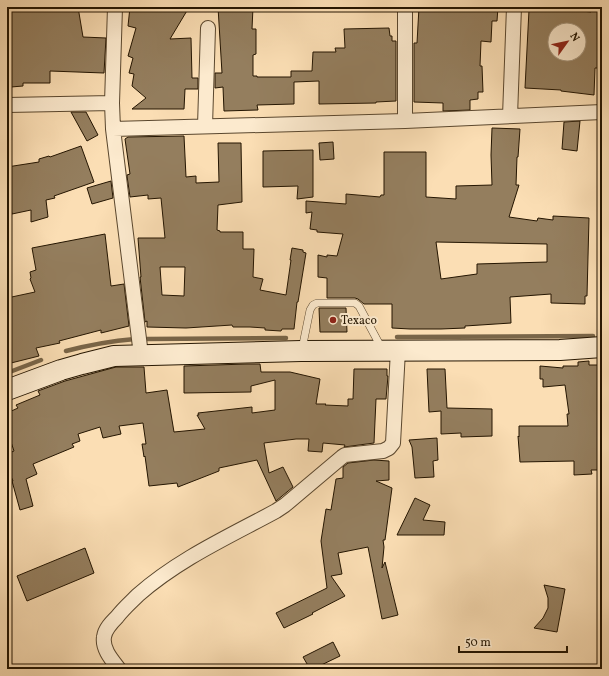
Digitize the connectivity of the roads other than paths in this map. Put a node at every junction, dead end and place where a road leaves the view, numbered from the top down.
1 (115, 7) edge
2 (405, 7) edge
3 (514, 7) edge
4 (208, 28) dead end
5 (112, 103) junction
6 (7, 105) edge
7 (602, 112) edge
8 (510, 116) junction
9 (405, 121) junction
10 (205, 126) junction
11 (113, 129) junction
12 (602, 347) edge
13 (390, 350) junction
14 (301, 351) junction
15 (141, 355) junction
16 (7, 390) edge
17 (119, 669) edge

1 - 5 street
2 - 9 street
3 - 8 street
4 - 10 street
5 - 6 street
5 - 11 street
7 - 8 street
8 - 9 street
9 - 10 street
10 - 11 street
11 - 15 street
12 - 13 main road
13 - 14 main road
13 - 14 lane
13 - 17 street
14 - 15 main road
15 - 16 main road

